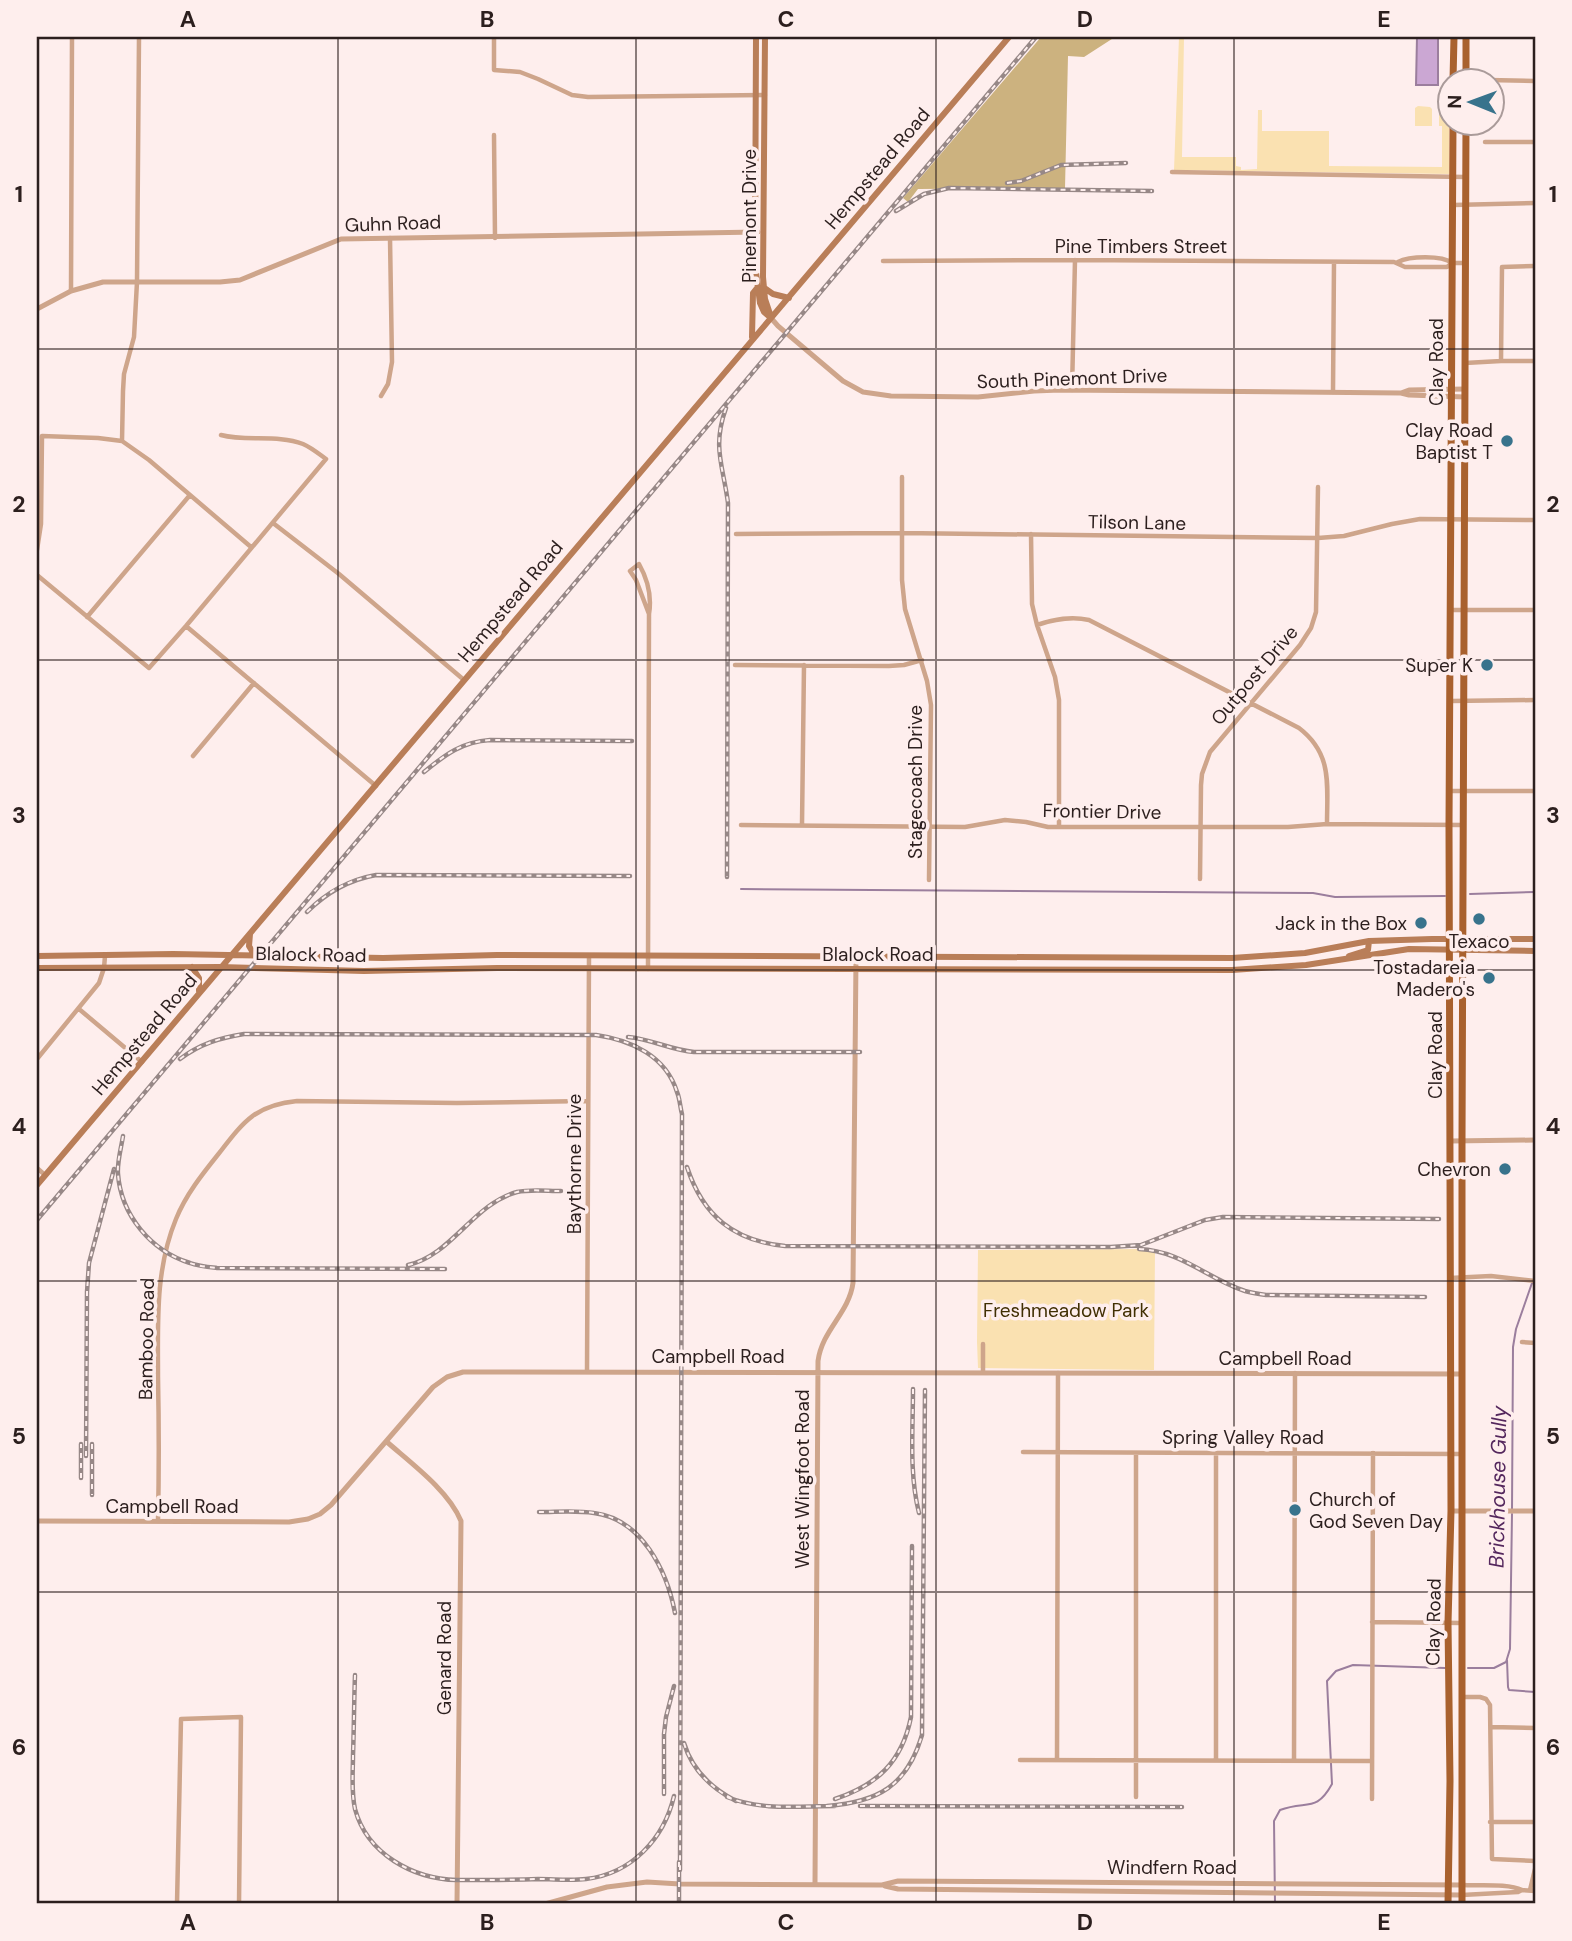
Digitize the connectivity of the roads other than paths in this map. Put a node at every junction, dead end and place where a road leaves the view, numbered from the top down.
1 (72, 37) edge
2 (139, 37) edge
3 (494, 37) edge
4 (756, 37) edge
5 (765, 37) edge
6 (1009, 37) edge
7 (1454, 37) edge
8 (1466, 37) edge
9 (1453, 66) edge
10 (1466, 66) edge
11 (1506, 80) edge
12 (1535, 81) edge
13 (756, 95) junction
14 (765, 95) junction
15 (494, 135) dead end
16 (1453, 136) edge
17 (1466, 136) edge
18 (1485, 142) dead end
19 (1535, 142) edge
20 (1172, 172) dead end
21 (1453, 177) junction
22 (1465, 177) junction
23 (1535, 203) edge
24 (1453, 205) junction
25 (1465, 205) junction
26 (759, 232) junction
27 (390, 238) junction
28 (495, 238) junction
29 (1075, 260) junction
30 (883, 261) dead end
31 (1334, 262) junction
32 (1398, 263) junction
33 (1452, 263) junction
34 (1464, 263) junction
35 (1535, 266) edge
36 (137, 282) junction
37 (760, 287) junction
38 (71, 291) junction
39 (789, 298) junction
40 (37, 309) edge
41 (771, 318) junction
42 (752, 338) junction
43 (1501, 360) junction
44 (1535, 361) edge
45 (1465, 363) junction
46 (1072, 390) junction
47 (1333, 392) junction
48 (1452, 393) junction
49 (1465, 393) junction
50 (381, 396) dead end
51 (221, 435) dead end
52 (122, 441) junction
53 (902, 477) dead end
54 (1318, 487) dead end
55 (190, 495) junction
56 (1451, 519) junction
57 (1465, 520) junction
58 (1535, 520) edge
59 (273, 522) junction
60 (736, 534) dead end
61 (902, 534) junction
62 (1031, 534) junction
63 (1318, 538) junction
64 (251, 547) junction
65 (37, 550) edge
66 (37, 575) edge
67 (1450, 610) junction
68 (1464, 610) junction
69 (1535, 610) edge
70 (649, 614) junction
71 (87, 617) junction
72 (1037, 625) junction
73 (186, 626) junction
74 (922, 660) junction
75 (735, 664) dead end
76 (804, 665) junction
77 (464, 680) junction
78 (254, 683) junction
79 (1535, 700) edge
80 (1451, 701) junction
81 (1464, 701) junction
82 (1251, 702) junction
83 (193, 756) dead end
84 (376, 786) junction
85 (1464, 790) junction
86 (1450, 791) junction
87 (1535, 791) edge
88 (1327, 824) junction
89 (741, 825) dead end
90 (802, 825) junction
91 (1450, 825) junction
92 (1464, 825) junction
93 (929, 826) junction
94 (1059, 826) junction
95 (1200, 826) junction
96 (1450, 875) junction
97 (1463, 876) junction
98 (1200, 879) dead end
99 (929, 880) dead end
100 (251, 932) junction
101 (1451, 939) junction
102 (1463, 939) junction
103 (1535, 939) edge
104 (1398, 940) junction
105 (1369, 941) junction
106 (1451, 950) junction
107 (1463, 950) junction
108 (1535, 951) edge
109 (1305, 953) junction
110 (1381, 953) junction
111 (497, 955) junction
112 (37, 956) edge
113 (105, 956) junction
114 (230, 956) junction
115 (256, 956) junction
116 (589, 956) junction
117 (648, 956) junction
118 (748, 956) junction
119 (1006, 956) junction
120 (316, 957) junction
121 (406, 957) junction
122 (856, 957) junction
123 (929, 957) junction
124 (1083, 958) junction
125 (1161, 958) junction
126 (1233, 958) junction
127 (1344, 958) junction
128 (1306, 965) junction
129 (192, 967) junction
130 (220, 967) junction
131 (37, 968) edge
132 (104, 968) junction
133 (497, 968) junction
134 (589, 969) junction
135 (648, 969) junction
136 (856, 969) junction
137 (1006, 969) junction
138 (316, 970) junction
139 (406, 970) junction
140 (747, 970) junction
141 (929, 970) junction
142 (1083, 970) junction
143 (1161, 970) junction
144 (1232, 970) junction
145 (199, 992) junction
146 (79, 1009) junction
147 (1450, 1010) junction
148 (1462, 1010) junction
149 (37, 1059) edge
150 (142, 1062) junction
151 (1450, 1064) junction
152 (1462, 1064) junction
153 (588, 1101) junction
154 (1462, 1140) junction
155 (1535, 1140) edge
156 (1450, 1142) junction
157 (37, 1168) edge
158 (45, 1175) junction
159 (37, 1185) edge
160 (1462, 1277) junction
161 (1449, 1279) junction
162 (1535, 1281) edge
163 (1450, 1308) junction
164 (1462, 1311) junction
165 (1522, 1342) dead end
166 (1535, 1343) edge
167 (983, 1344) dead end
168 (587, 1371) junction
169 (818, 1372) junction
170 (983, 1372) junction
171 (1058, 1372) junction
172 (1295, 1373) junction
173 (1450, 1374) junction
174 (1462, 1374) junction
175 (387, 1442) junction
176 (1023, 1452) dead end
177 (1057, 1452) junction
178 (1136, 1452) junction
179 (1216, 1453) junction
180 (1295, 1453) junction
181 (1373, 1453) junction
182 (1450, 1454) junction
183 (1462, 1454) junction
184 (1451, 1511) junction
185 (1463, 1511) junction
186 (1535, 1511) edge
187 (37, 1521) edge
188 (158, 1521) junction
189 (1372, 1622) junction
190 (1448, 1623) junction
191 (1463, 1623) junction
192 (1462, 1698) junction
193 (1491, 1727) junction
194 (1535, 1728) edge
195 (1020, 1760) dead end
196 (1057, 1760) junction
197 (1135, 1760) junction
198 (1216, 1760) junction
199 (1294, 1760) junction
200 (1372, 1761) junction
201 (1450, 1781) junction
202 (1462, 1782) junction
203 (1136, 1797) dead end
204 (1372, 1799) dead end
205 (1490, 1822) junction
206 (1535, 1822) edge
207 (1535, 1861) edge
208 (1535, 1869) edge
209 (815, 1884) junction
210 (1290, 1884) junction
211 (1354, 1884) junction
212 (882, 1885) junction
213 (1448, 1885) junction
214 (1463, 1885) junction
215 (1522, 1890) junction
216 (1532, 1891) edge
217 (1284, 1894) junction
218 (1354, 1894) junction
219 (1462, 1895) junction
220 (1448, 1900) edge
221 (177, 1904) edge
222 (239, 1904) edge
223 (457, 1904) edge
224 (545, 1904) edge
225 (1462, 1904) edge

1 - 38 street
2 - 36 street
3 - 13 street
4 - 13 main road, Pinemont Drive
5 - 14 main road, Pinemont Drive
6 - 39 main road, Hempstead Road
7 - 9 main road
8 - 10 main road
11 - 12 street
13 - 14 street
13 - 26 main road, Pinemont Drive
14 - 26 main road, Pinemont Drive
15 - 28 street
16 - 21 main road, Clay Road
17 - 22 main road, Clay Road
18 - 19 street
20 - 21 street
21 - 22 street
21 - 24 main road, Clay Road
22 - 25 main road, Clay Road
23 - 25 street
24 - 25 street
24 - 33 main road, Clay Road
25 - 34 main road, Clay Road
26 - 28 street, Guhn Road
26 - 37 main road, Pinemont Drive
27 - 28 street, Guhn Road
27 - 36 street, Guhn Road
27 - 50 street
29 - 30 street, Pine Timbers Street
29 - 31 street, Pine Timbers Street
29 - 46 street
31 - 32 street, Pine Timbers Street
31 - 47 street
32 - 33 street, Pine Timbers Street
32 - 33 street, Pine Timbers Street
33 - 34 street, Pine Timbers Street
33 - 48 main road, Clay Road
34 - 45 main road, Clay Road
35 - 43 street
36 - 38 street, Guhn Road
36 - 52 street
37 - 39 main road
37 - 41 main road, Pinemont Drive
37 - 42 main road
38 - 40 street, Guhn Road
39 - 41 main road, Hempstead Road
41 - 42 main road, Hempstead Road
41 - 46 street, South Pinemont Drive
42 - 77 main road, Hempstead Road
43 - 44 street
43 - 45 street
45 - 49 main road, Clay Road
46 - 47 street, South Pinemont Drive
47 - 48 street, South Pinemont Drive
48 - 49 street, South Pinemont Drive
48 - 56 main road, Clay Road
49 - 57 main road, Clay Road
51 - 59 street
52 - 55 street
52 - 65 street
53 - 61 street, Stagecoach Drive
54 - 63 street, Outpost Drive
55 - 64 street
55 - 71 street
56 - 57 street, Tilson Lane
56 - 63 street, Tilson Lane
56 - 67 main road, Clay Road
57 - 58 street, Tilson Lane
57 - 68 main road, Clay Road
59 - 64 street
59 - 77 street
60 - 61 street, Tilson Lane
61 - 62 street, Tilson Lane
61 - 74 street, Stagecoach Drive
62 - 63 street, Tilson Lane
62 - 72 street
63 - 82 street, Outpost Drive
64 - 73 street
66 - 71 street
67 - 68 street
67 - 80 main road, Clay Road
68 - 69 street
68 - 81 main road, Clay Road
70 - 70 street
70 - 117 street
71 - 73 street
72 - 82 street
72 - 94 street
73 - 78 street
74 - 76 street
74 - 93 street, Stagecoach Drive
75 - 76 street
76 - 90 street
77 - 84 main road, Hempstead Road
78 - 83 street
78 - 84 street
79 - 81 street
80 - 81 street
80 - 86 main road, Clay Road
81 - 85 main road, Clay Road
82 - 88 street
82 - 95 street, Outpost Drive
84 - 100 main road, Hempstead Road
85 - 86 street
85 - 87 street
85 - 92 main road, Clay Road
86 - 91 main road, Clay Road
88 - 91 street, Frontier Drive
88 - 95 street, Frontier Drive
89 - 90 street, Frontier Drive
90 - 93 street, Frontier Drive
91 - 92 street, Frontier Drive
91 - 96 main road, Clay Road
92 - 97 main road, Clay Road
93 - 94 street, Frontier Drive
93 - 99 street, Stagecoach Drive
94 - 95 street, Frontier Drive
95 - 98 street, Outpost Drive
96 - 97 main road
96 - 101 main road, Clay Road
97 - 102 main road, Clay Road
100 - 114 main road, Hempstead Road
100 - 115 main road
101 - 102 main road, Blalock Road
101 - 104 main road, Blalock Road
101 - 106 main road, Clay Road
102 - 103 main road, Blalock Road
102 - 107 main road, Clay Road
104 - 105 main road, Blalock Road
104 - 110 main road
105 - 109 main road, Blalock Road
105 - 127 main road
106 - 107 main road, Blalock Road
106 - 110 main road, Blalock Road
106 - 147 main road, Clay Road
107 - 108 main road, Blalock Road
107 - 148 main road, Clay Road
109 - 126 main road, Blalock Road
109 - 128 main road
110 - 127 main road, Blalock Road
111 - 116 main road, Blalock Road
111 - 121 main road, Blalock Road
111 - 133 main road
112 - 113 main road, Blalock Road
113 - 114 main road, Blalock Road
113 - 132 street
114 - 115 main road, Blalock Road
114 - 130 main road, Hempstead Road
115 - 120 main road, Blalock Road
116 - 117 main road, Blalock Road
116 - 134 street, Baythorne Drive
117 - 118 main road, Blalock Road
117 - 135 street
118 - 122 main road, Blalock Road
118 - 140 main road
119 - 123 main road, Blalock Road
119 - 124 main road, Blalock Road
119 - 137 main road
120 - 121 main road, Blalock Road
120 - 138 main road
121 - 139 main road
122 - 123 main road, Blalock Road
122 - 136 street, West Wingfoot Road
123 - 141 main road
124 - 125 main road, Blalock Road
124 - 142 main road
125 - 126 main road, Blalock Road
125 - 143 main road
126 - 144 main road
127 - 128 main road, Blalock Road
128 - 144 main road, Blalock Road
129 - 130 main road, Blalock Road
129 - 132 main road, Blalock Road
129 - 145 main road
130 - 138 main road, Blalock Road
130 - 145 main road, Hempstead Road
131 - 132 main road, Blalock Road
132 - 146 street
133 - 134 main road, Blalock Road
133 - 139 main road, Blalock Road
134 - 135 main road, Blalock Road
134 - 153 street, Baythorne Drive
135 - 140 main road, Blalock Road
136 - 140 main road, Blalock Road
136 - 141 main road, Blalock Road
136 - 169 street, West Wingfoot Road
137 - 141 main road, Blalock Road
137 - 142 main road, Blalock Road
138 - 139 main road, Blalock Road
142 - 143 main road, Blalock Road
143 - 144 main road, Blalock Road
145 - 150 main road, Hempstead Road
146 - 149 street
146 - 150 street
147 - 148 main road
147 - 151 main road, Clay Road
148 - 152 main road, Clay Road
150 - 158 main road, Hempstead Road
151 - 152 main road
151 - 156 main road, Clay Road
152 - 154 main road, Clay Road
153 - 168 street, Baythorne Drive
153 - 188 street, Bamboo Road
154 - 155 street
154 - 156 street
154 - 160 main road, Clay Road
156 - 161 main road, Clay Road
157 - 158 street
158 - 159 main road, Hempstead Road
160 - 161 street
160 - 162 street
160 - 164 main road, Clay Road
161 - 163 main road, Clay Road
163 - 164 main road
163 - 173 main road, Clay Road
164 - 174 main road, Clay Road
165 - 166 street
167 - 170 street
168 - 169 street, Campbell Road
168 - 175 street, Campbell Road
169 - 170 street, Campbell Road
169 - 209 street, West Wingfoot Road
170 - 171 street, Campbell Road
171 - 172 street, Campbell Road
171 - 177 street
172 - 173 street, Campbell Road
172 - 180 street
173 - 174 street, Campbell Road
173 - 182 main road, Clay Road
174 - 183 main road, Clay Road
175 - 188 street, Campbell Road
175 - 223 street, Genard Road
176 - 177 street, Spring Valley Road
177 - 178 street, Spring Valley Road
177 - 196 street
178 - 179 street, Spring Valley Road
178 - 197 street
179 - 180 street, Spring Valley Road
179 - 198 street
180 - 181 street, Spring Valley Road
180 - 199 street
181 - 182 street, Spring Valley Road
181 - 189 street
182 - 183 street, Spring Valley Road
182 - 184 main road, Clay Road
183 - 185 main road, Clay Road
184 - 185 street
184 - 190 main road, Clay Road
185 - 186 street
185 - 191 main road, Clay Road
187 - 188 street, Campbell Road
189 - 190 street
189 - 200 street
190 - 191 street
190 - 201 main road, Clay Road
191 - 192 main road, Clay Road
192 - 193 street
192 - 202 main road, Clay Road
193 - 194 street
193 - 205 street
195 - 196 street
196 - 197 street
197 - 198 street
197 - 203 street
198 - 199 street
199 - 200 street
200 - 204 street
201 - 202 main road
201 - 213 main road, Clay Road
202 - 214 main road, Clay Road
205 - 206 street
205 - 207 street
208 - 216 street
209 - 212 street, Windfern Road
209 - 224 street, Windfern Road
210 - 211 street, Windfern Road
210 - 212 street, Windfern Road
210 - 217 street
211 - 213 street, Windfern Road
211 - 218 street
212 - 217 street, Windfern Road
213 - 214 street, Windfern Road
213 - 220 main road, Clay Road
214 - 215 street
214 - 219 main road, Clay Road
215 - 216 street
215 - 219 street
217 - 218 street, Windfern Road
218 - 220 street, Windfern Road
219 - 220 street, Windfern Road
219 - 225 main road, Clay Road
221 - 222 street

